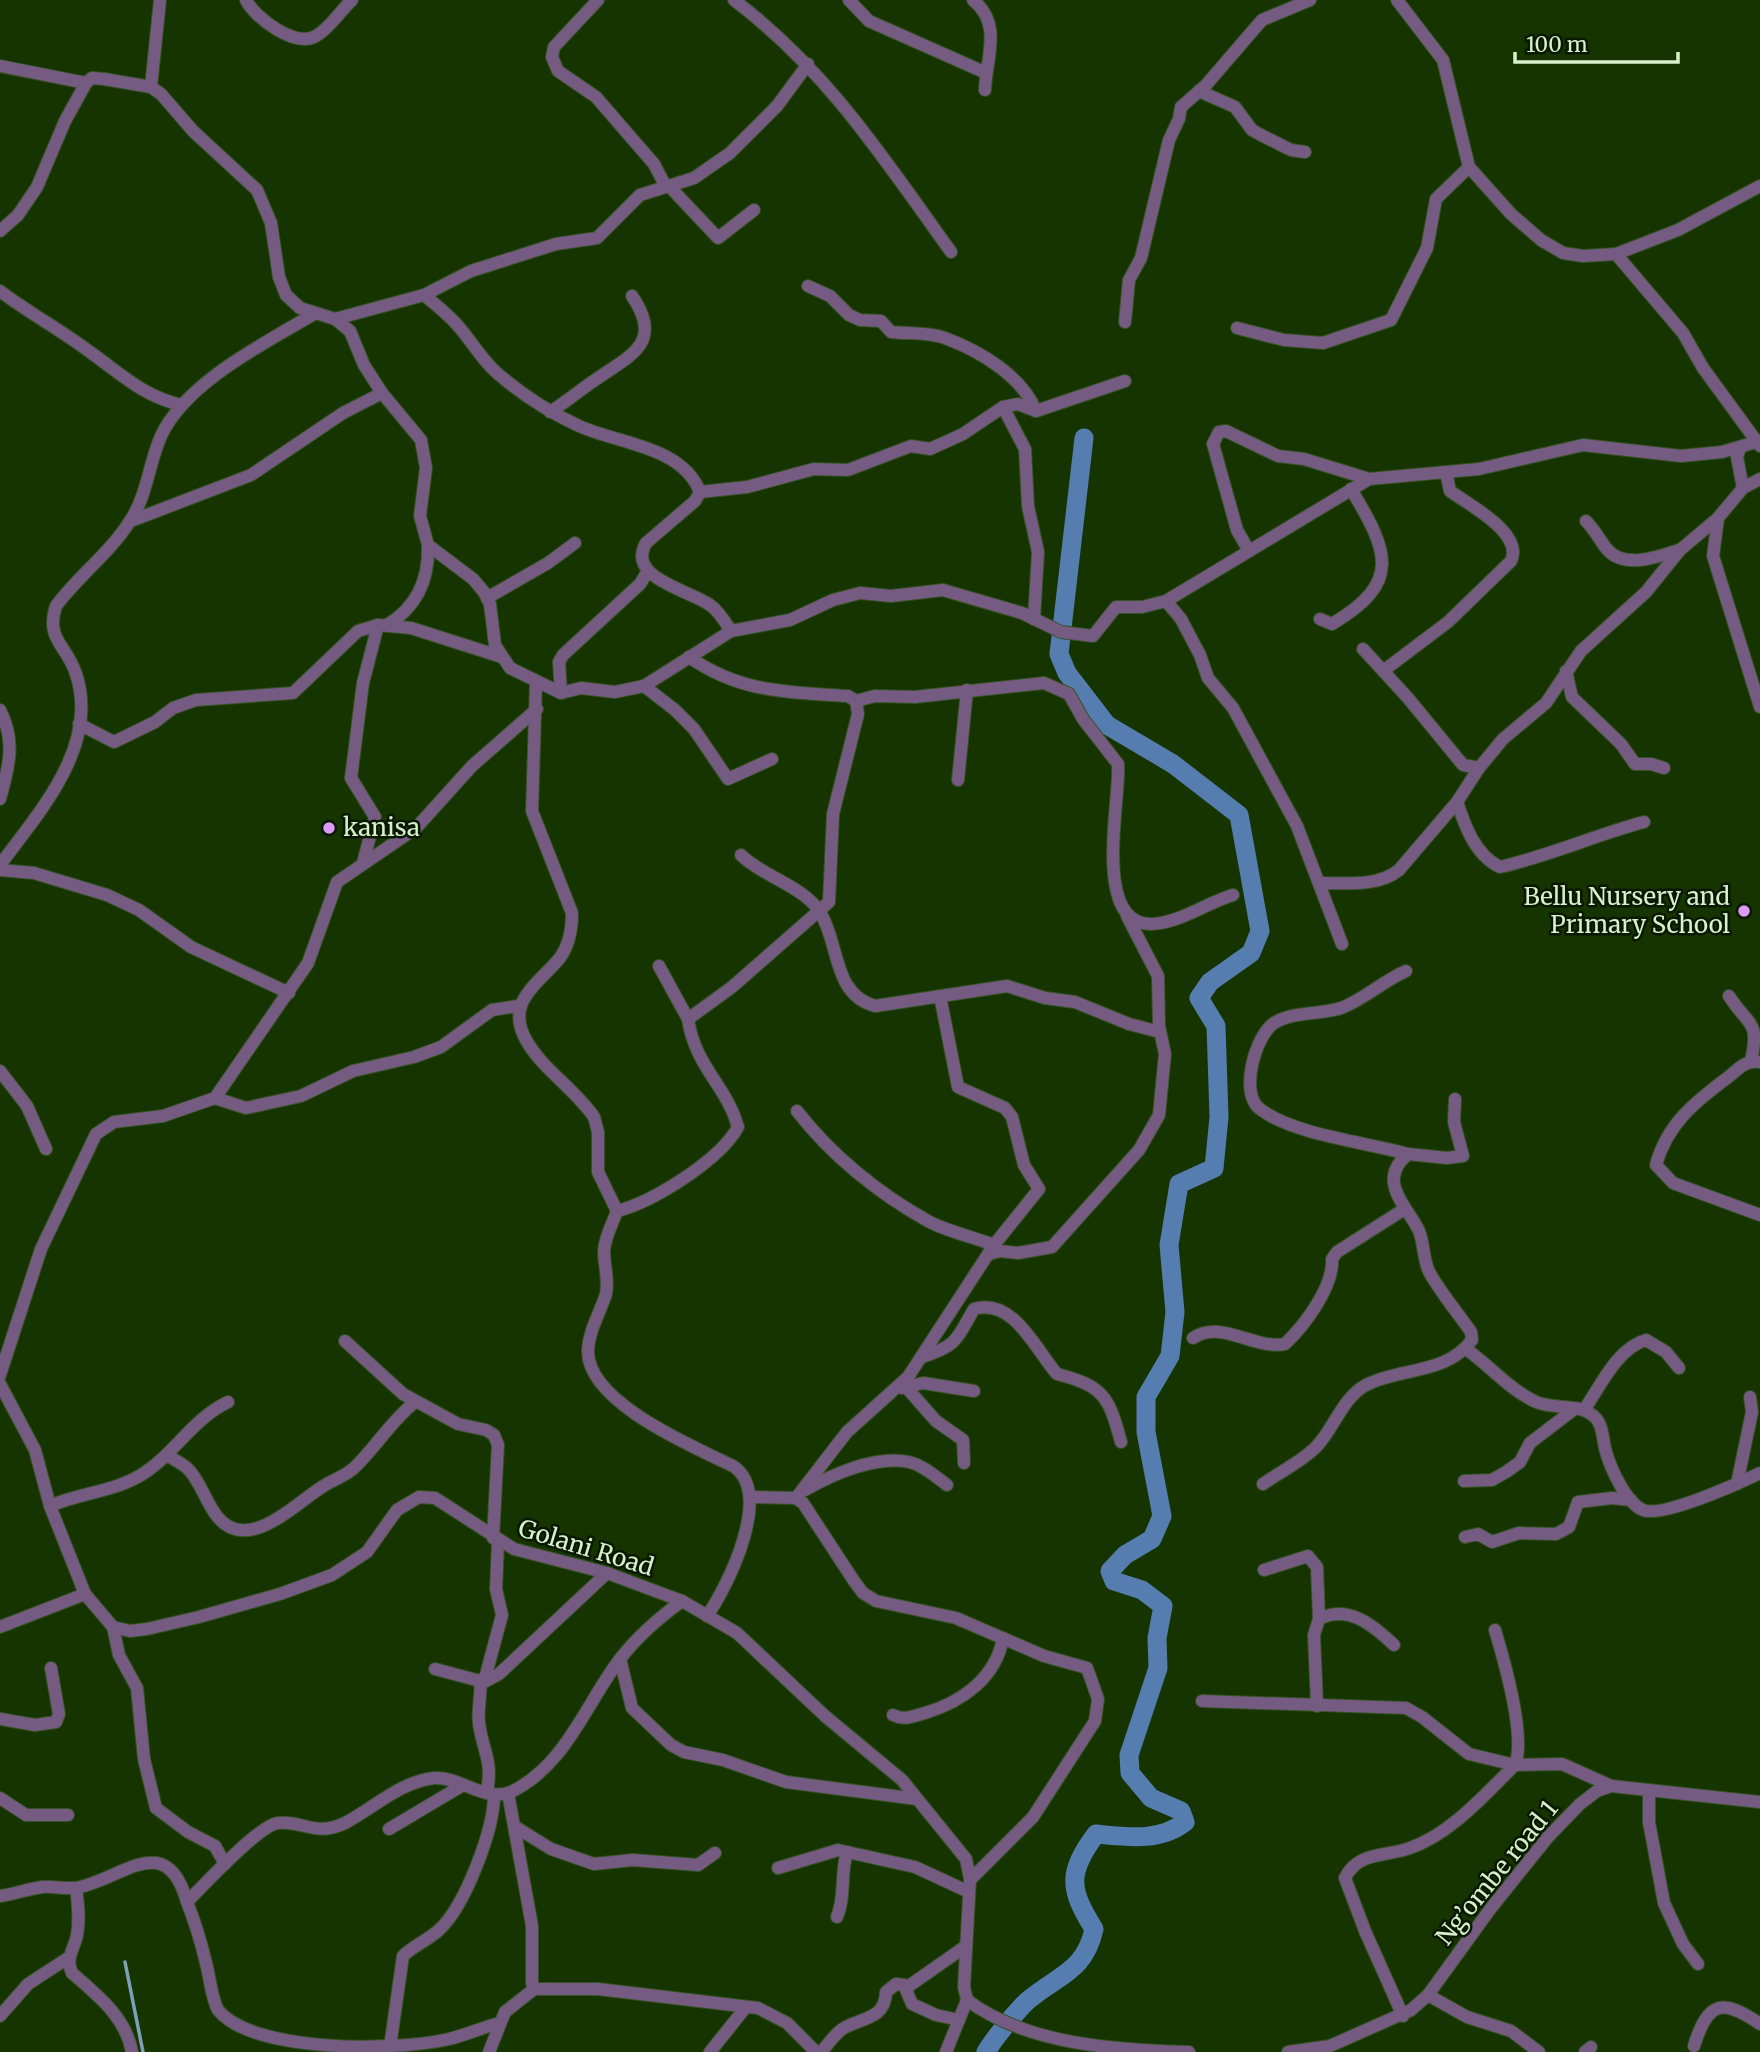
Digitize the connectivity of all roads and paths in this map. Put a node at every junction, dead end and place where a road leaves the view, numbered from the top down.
1 (160, 0) edge
2 (246, 0) edge
3 (352, 0) edge
4 (598, 0) edge
5 (734, 0) edge
6 (849, 0) edge
7 (973, 0) edge
8 (1310, 0) edge
9 (1397, 0) edge
10 (808, 64) junction
11 (0, 66) edge
12 (984, 72) junction
13 (86, 83) junction
14 (151, 87) junction
15 (985, 90) dead end
16 (1199, 91) junction
17 (1305, 152) dead end
18 (1469, 167) junction
19 (1760, 186) edge
20 (667, 187) junction
21 (754, 210) dead end
22 (0, 231) edge
23 (951, 252) dead end
24 (1616, 254) junction
25 (808, 286) dead end
26 (0, 291) edge
27 (424, 295) junction
28 (632, 296) dead end
29 (314, 314) junction
30 (335, 320) junction
31 (1125, 321) dead end
32 (1237, 328) dead end
33 (1125, 381) dead end
34 (382, 393) junction
35 (182, 405) junction
36 (1003, 407) junction
37 (1036, 411) junction
38 (550, 412) junction
39 (1758, 444) edge
40 (1740, 448) junction
41 (1446, 472) junction
42 (1369, 479) junction
43 (1760, 479) edge
44 (1743, 488) junction
45 (1351, 489) junction
46 (700, 492) junction
47 (1718, 517) junction
48 (131, 521) junction
49 (1586, 521) dead end
50 (575, 543) dead end
51 (428, 546) junction
52 (1680, 550) junction
53 (1249, 551) junction
54 (648, 571) junction
55 (487, 598) junction
56 (1166, 601) junction
57 (1034, 619) junction
58 (1320, 619) dead end
59 (383, 625) junction
60 (731, 631) junction
61 (1363, 649) dead end
62 (502, 657) junction
63 (689, 657) junction
64 (1383, 671) junction
65 (1566, 671) junction
66 (536, 683) junction
67 (644, 686) junction
68 (967, 690) junction
69 (561, 693) junction
70 (856, 701) junction
71 (1760, 707) edge
72 (537, 709) junction
73 (0, 710) edge
74 (79, 724) junction
75 (772, 759) dead end
76 (1479, 768) junction
77 (1664, 768) dead end
78 (958, 780) dead end
79 (0, 799) edge
80 (1457, 802) junction
81 (1644, 822) dead end
82 (741, 855) dead end
83 (363, 863) junction
84 (0, 868) edge
85 (1321, 883) junction
86 (1233, 895) dead end
87 (820, 913) junction
88 (1127, 915) junction
89 (1342, 944) dead end
90 (659, 966) dead end
91 (1406, 971) dead end
92 (289, 993) junction
93 (940, 996) junction
94 (1729, 996) dead end
95 (519, 1006) junction
96 (688, 1019) junction
97 (1160, 1032) junction
98 (1755, 1062) edge
99 (0, 1071) edge
100 (215, 1098) junction
101 (1455, 1099) dead end
102 (797, 1111) dead end
103 (46, 1149) dead end
104 (1408, 1154) junction
105 (1403, 1210) junction
106 (617, 1211) junction
107 (1760, 1215) edge
108 (991, 1249) junction
109 (1193, 1338) dead end
110 (345, 1341) dead end
111 (1466, 1349) junction
112 (922, 1357) junction
113 (1679, 1368) dead end
114 (0, 1375) edge
115 (0, 1384) edge
116 (901, 1388) junction
117 (974, 1391) dead end
118 (1750, 1397) dead end
119 (228, 1402) dead end
120 (415, 1402) junction
121 (1579, 1410) junction
122 (1121, 1442) dead end
123 (167, 1455) junction
124 (964, 1463) dead end
125 (1760, 1473) edge
126 (1464, 1480) dead end
127 (1263, 1484) dead end
128 (1737, 1484) junction
129 (947, 1485) dead end
130 (799, 1495) junction
131 (751, 1497) junction
132 (1631, 1500) junction
133 (50, 1506) junction
134 (1465, 1537) dead end
135 (496, 1540) junction
136 (1264, 1570) dead end
137 (607, 1573) junction
138 (85, 1594) junction
139 (682, 1601) junction
140 (707, 1616) junction
141 (1318, 1619) junction
142 (0, 1627) edge
143 (113, 1627) junction
144 (1495, 1630) dead end
145 (1003, 1638) junction
146 (1394, 1644) dead end
147 (620, 1659) junction
148 (51, 1668) dead end
149 (435, 1669) dead end
150 (482, 1681) junction
151 (1202, 1701) dead end
152 (1317, 1706) junction
153 (893, 1715) dead end
154 (0, 1719) edge
155 (1516, 1765) junction
156 (463, 1785) junction
157 (1611, 1786) junction
158 (1649, 1790) junction
159 (491, 1793) junction
160 (508, 1793) junction
161 (0, 1798) edge
162 (917, 1799) junction
163 (1760, 1802) edge
164 (68, 1815) dead end
165 (514, 1826) junction
166 (389, 1829) dead end
167 (847, 1852) junction
168 (715, 1853) dead end
169 (225, 1864) junction
170 (778, 1867) dead end
171 (969, 1886) junction
172 (76, 1888) junction
173 (0, 1896) edge
174 (187, 1902) junction
175 (838, 1917) dead end
176 (966, 1946) junction
177 (68, 1958) junction
178 (1698, 1964) dead end
179 (906, 1987) junction
180 (534, 1989) junction
181 (1428, 1995) junction
182 (967, 2000) junction
183 (746, 2007) junction
184 (0, 2016) edge
185 (1403, 2016) junction
186 (959, 2020) junction
187 (500, 2023) junction
188 (1760, 2024) edge
189 (1694, 2046) dead end
190 (390, 2047) junction
191 (1336, 2049) edge
192 (132, 2052) edge
193 (489, 2052) edge
194 (710, 2052) edge
195 (819, 2052) edge
196 (946, 2052) edge
197 (1162, 2052) edge
198 (1189, 2052) edge
199 (1288, 2052) edge
200 (1539, 2052) edge

1 - 14 street
2 - 3 street
4 - 20 street
5 - 10 street
6 - 12 street
7 - 12 street
8 - 16 street
9 - 18 street
10 - 20 street
10 - 23 street
11 - 13 street
12 - 15 street
13 - 14 street
13 - 22 street
14 - 29 street
16 - 17 street
16 - 31 street
18 - 24 street
18 - 32 street
19 - 24 street
20 - 21 street
20 - 27 street
24 - 39 street
25 - 37 street
26 - 35 street
27 - 30 street
27 - 38 street
28 - 38 street
29 - 30 street
29 - 35 street
30 - 34 street
33 - 37 street
34 - 48 street
34 - 51 street
35 - 48 street
36 - 37 street
36 - 46 street
36 - 57 street
38 - 46 street
39 - 40 street
40 - 41 street
40 - 44 street
41 - 42 street
41 - 64 street
42 - 45 street
42 - 53 street
43 - 44 street
44 - 47 street
45 - 53 street
45 - 58 street
46 - 54 street
47 - 52 street
47 - 71 street
48 - 74 street
49 - 52 street
50 - 55 street
51 - 55 street
51 - 59 street
52 - 65 street
53 - 56 street
54 - 60 street
54 - 69 street
55 - 62 street
56 - 57 street
56 - 85 street
57 - 60 street
59 - 62 street
59 - 74 street
59 - 83 street
60 - 63 street
61 - 64 street
62 - 66 street
63 - 67 street
63 - 70 street
64 - 76 street
65 - 76 street
65 - 77 street
66 - 69 street
66 - 72 street
67 - 69 street
67 - 75 street
68 - 70 street
68 - 78 street
68 - 88 street
70 - 87 street
72 - 83 street
72 - 95 street
73 - 79 street
74 - 84 street
76 - 80 street
80 - 81 street
80 - 85 street
82 - 87 street
83 - 92 street
84 - 92 street
85 - 89 street
86 - 88 street
87 - 93 street
87 - 96 street
88 - 97 street
90 - 96 street
91 - 104 street
92 - 100 street
93 - 97 street
93 - 108 street
94 - 98 street
95 - 100 street
95 - 106 street
96 - 106 street
97 - 108 street
98 - 107 street
99 - 103 street
100 - 114 street
101 - 104 street
102 - 108 street
104 - 105 street
105 - 109 street
105 - 111 street
106 - 131 street
108 - 112 street
110 - 120 street
111 - 121 street
111 - 127 street
112 - 116 street
112 - 122 street
113 - 121 street
115 - 133 street
116 - 117 street
116 - 124 street
116 - 130 street
118 - 128 street
119 - 123 street
120 - 123 street
120 - 135 street
121 - 126 street
121 - 132 street
123 - 133 street
125 - 128 street
128 - 132 street
129 - 130 street
130 - 131 street
130 - 145 street
131 - 140 street
132 - 134 street
133 - 138 street
135 - 137 street, Golani Road
135 - 143 street, Golani Road
135 - 150 street
136 - 141 street
137 - 139 street, Golani Road
137 - 150 street
138 - 142 street
138 - 143 street
139 - 140 street, Golani Road
139 - 147 street
140 - 162 street, Golani Road
141 - 146 street
141 - 152 street
143 - 169 street
144 - 155 street
145 - 153 street
145 - 171 street
147 - 160 street
147 - 162 street
148 - 154 street
149 - 150 street
150 - 159 street
151 - 152 street
152 - 155 street
155 - 157 street
155 - 185 street
156 - 159 street
156 - 166 street
156 - 169 street
157 - 158 street
157 - 181 street, Ng’ombe road 1
158 - 163 street
158 - 178 street
159 - 160 street
159 - 190 street
160 - 165 street
161 - 164 street
162 - 171 street, Golani Road
165 - 168 street
165 - 180 street
167 - 170 street
167 - 171 street
167 - 175 street
169 - 174 street
171 - 176 street, Golani Road
172 - 173 street
172 - 174 street
172 - 177 street
174 - 190 street
176 - 179 street
176 - 182 street, Golani Road
177 - 184 street
177 - 192 street
179 - 186 street
179 - 195 street
180 - 183 street
180 - 187 street
181 - 185 street, Ng’ombe road 1
181 - 200 street
182 - 186 street
182 - 197 street
183 - 194 street
183 - 195 street
185 - 191 street, Ng’ombe road 1
186 - 196 street
187 - 190 street
187 - 193 street
188 - 189 street
191 - 199 street, Ng’ombe road 1
197 - 198 street

